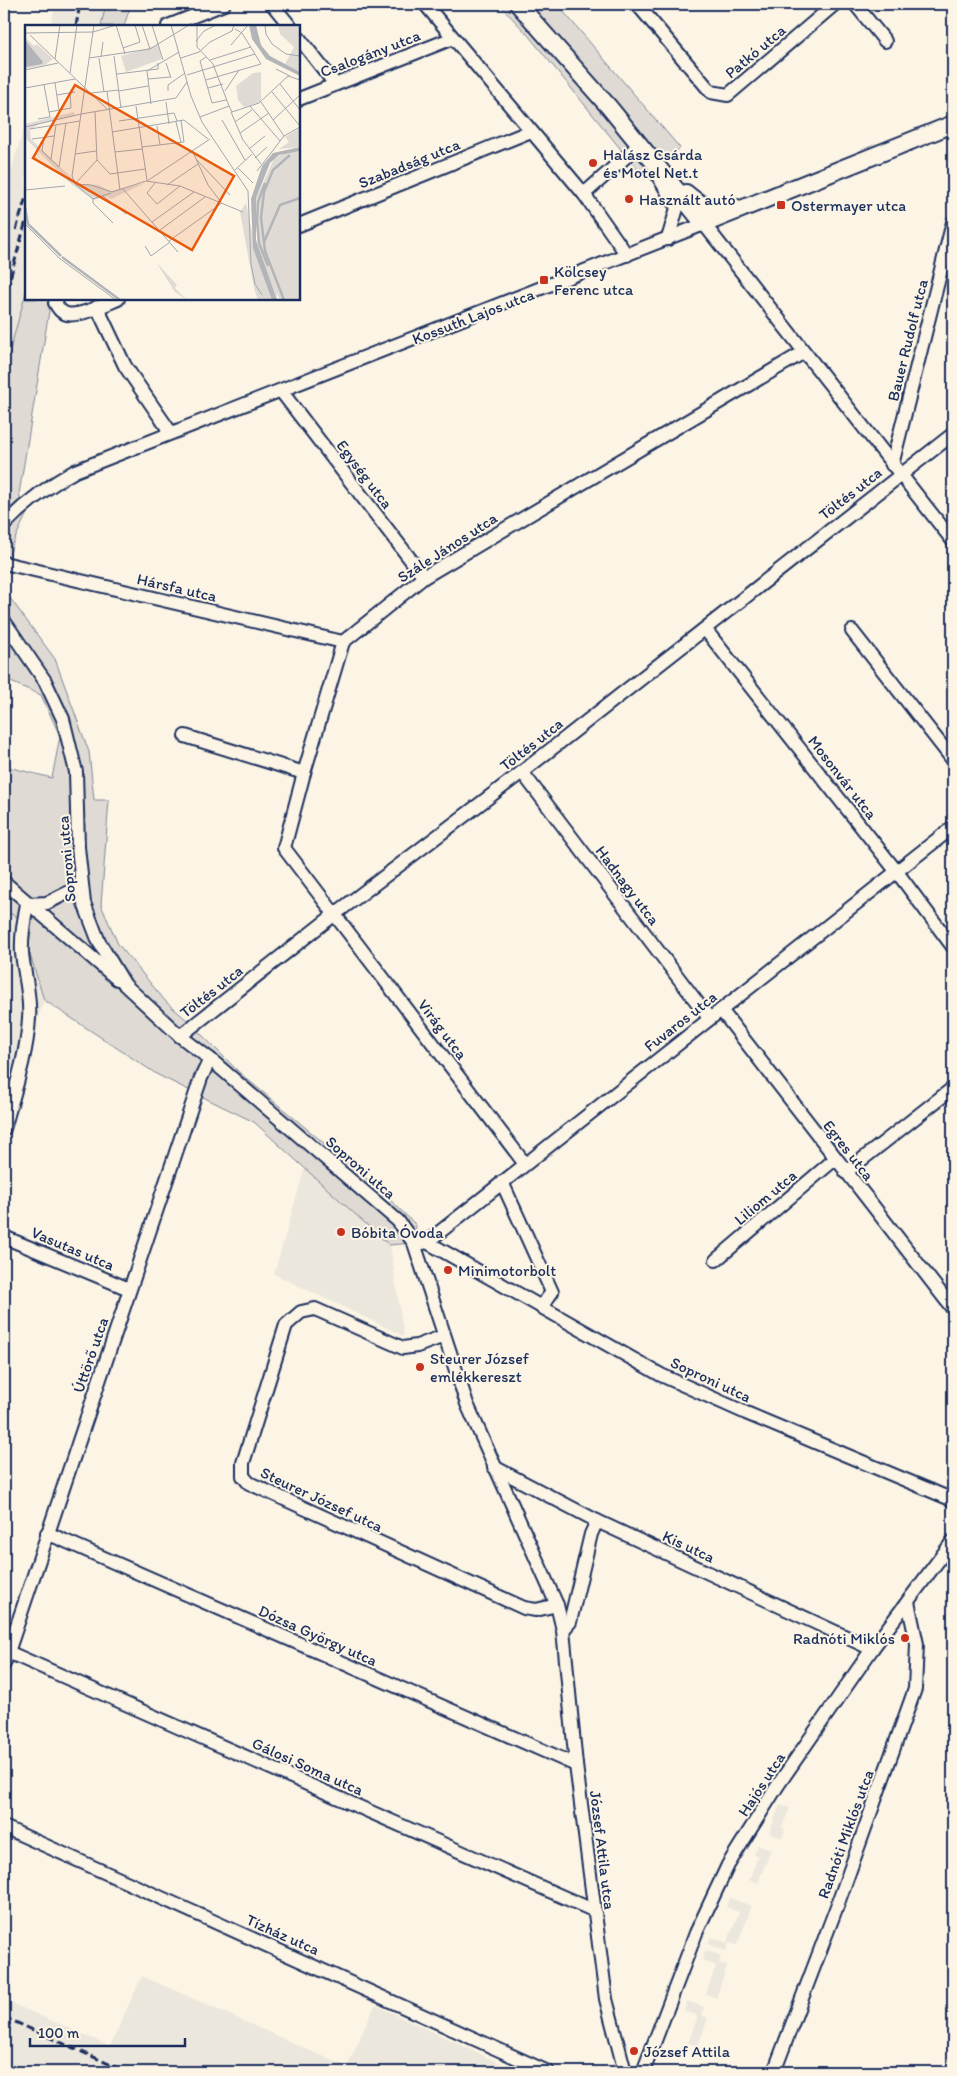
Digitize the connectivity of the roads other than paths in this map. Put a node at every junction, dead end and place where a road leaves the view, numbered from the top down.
1 (224, 4) edge
2 (272, 4) edge
3 (425, 4) edge
4 (518, 4) edge
5 (637, 4) edge
6 (835, 4) edge
7 (855, 4) edge
8 (171, 25) edge
9 (289, 25) edge
10 (453, 38) junction
11 (300, 39) edge
12 (886, 41) dead end
13 (335, 84) junction
14 (300, 99) edge
15 (953, 124) edge
16 (531, 131) junction
17 (633, 149) junction
18 (584, 194) junction
19 (744, 208) junction
20 (953, 222) edge
21 (704, 224) junction
22 (300, 225) edge
23 (668, 239) junction
24 (627, 256) junction
25 (116, 300) edge
26 (58, 305) edge
27 (98, 307) junction
28 (804, 352) junction
29 (281, 390) junction
30 (171, 433) junction
31 (953, 434) edge
32 (896, 470) junction
33 (4, 525) edge
34 (953, 541) edge
35 (4, 563) edge
36 (424, 577) junction
37 (4, 621) edge
38 (705, 629) junction
39 (852, 631) dead end
40 (4, 634) edge
41 (18, 641) junction
42 (343, 642) junction
43 (184, 736) dead end
44 (953, 760) edge
45 (522, 772) junction
46 (304, 773) junction
47 (953, 827) edge
48 (897, 872) junction
49 (4, 882) edge
50 (81, 886) junction
51 (28, 904) junction
52 (335, 914) junction
53 (953, 947) edge
54 (125, 985) junction
55 (721, 1010) junction
56 (710, 1018) junction
57 (180, 1036) junction
58 (210, 1059) junction
59 (953, 1088) edge
60 (4, 1129) edge
61 (835, 1159) junction
62 (525, 1164) junction
63 (846, 1172) junction
64 (502, 1182) junction
65 (4, 1237) edge
66 (421, 1243) junction
67 (716, 1260) dead end
68 (129, 1289) junction
69 (541, 1307) junction
70 (953, 1309) edge
71 (444, 1336) junction
72 (494, 1467) junction
73 (953, 1500) edge
74 (597, 1521) junction
75 (47, 1533) junction
76 (953, 1541) edge
77 (908, 1602) junction
78 (557, 1605) junction
79 (563, 1630) junction
80 (872, 1650) junction
81 (6, 1658) edge
82 (576, 1766) junction
83 (4, 1826) edge
84 (594, 1911) junction
85 (548, 2072) edge
86 (624, 2072) edge
87 (643, 2072) edge
88 (774, 2072) edge

1 - 8 street
2 - 9 street
3 - 10 street
4 - 17 main road
5 - 6 street, Patkó utca
7 - 12 street
10 - 13 street, Csalogány utca
10 - 16 street
11 - 13 street
13 - 14 street, Csalogány utca
15 - 19 main road, Kossuth Lajos utca
16 - 18 street
16 - 22 street, Szabadság utca
17 - 18 street
17 - 19 main road
17 - 21 main road
17 - 23 street
18 - 24 street
19 - 21 main road, Kossuth Lajos utca
20 - 32 street, Bauer Rudolf utca
21 - 23 street, Kossuth Lajos utca
21 - 28 street
23 - 24 street, Kossuth Lajos utca
24 - 29 street, Kossuth Lajos utca
25 - 27 street
26 - 27 street
27 - 30 street
28 - 32 street
28 - 36 street, Szále János utca
29 - 30 street, Kossuth Lajos utca
29 - 36 street, Egység utca
30 - 33 street, Kossuth Lajos utca
31 - 32 street, Töltés utca
32 - 34 street
32 - 38 street, Töltés utca
35 - 42 street, Hársfa utca
36 - 42 street, Szále János utca
37 - 41 street, Soproni utca
38 - 45 street, Töltés utca
38 - 48 street, Mosonvár utca
39 - 44 street
40 - 41 street
41 - 50 street, Soproni utca
42 - 46 street
43 - 46 street
45 - 52 street, Töltés utca
45 - 56 street, Hadnagy utca
46 - 52 street
47 - 48 street, Fuvaros utca
48 - 53 street, Mosonvár utca
48 - 55 street, Fuvaros utca
49 - 51 street
50 - 51 street
50 - 54 street, Soproni utca
51 - 54 street
51 - 60 street
52 - 57 street, Töltés utca
52 - 62 street, Virág utca
54 - 57 street, Soproni utca
55 - 56 street, Fuvaros utca
55 - 61 street, Egres utca
56 - 62 street, Fuvaros utca
57 - 58 street, Soproni utca
58 - 66 street, Soproni utca
58 - 68 street, Úttörő utca
59 - 63 street
61 - 63 street, Egres utca
61 - 67 street, Liliom utca
62 - 64 street, Fuvaros utca
63 - 70 street, Egres utca
64 - 66 street, Fuvaros utca
64 - 69 street
65 - 68 street, Vasutas utca
66 - 69 street, Soproni utca
66 - 71 street, József Attila utca
68 - 75 street, Úttörő utca
69 - 73 street, Soproni utca
71 - 72 street, József Attila utca
71 - 78 street, Steurer József utca
72 - 74 street, Kis utca
72 - 78 street, József Attila utca
74 - 79 street
74 - 80 street, Kis utca
75 - 81 street, Úttörő utca
75 - 82 street, Dózsa György utca
76 - 77 street, Hajós utca
77 - 80 street, Hajós utca
77 - 88 street, Radnóti Miklós utca
78 - 79 street, József Attila utca
79 - 82 street, József Attila utca
80 - 87 street, Hajós utca
81 - 84 street, Gálosi Soma utca
82 - 84 street, József Attila utca
83 - 85 street, Tízház utca
84 - 86 street, József Attila utca

